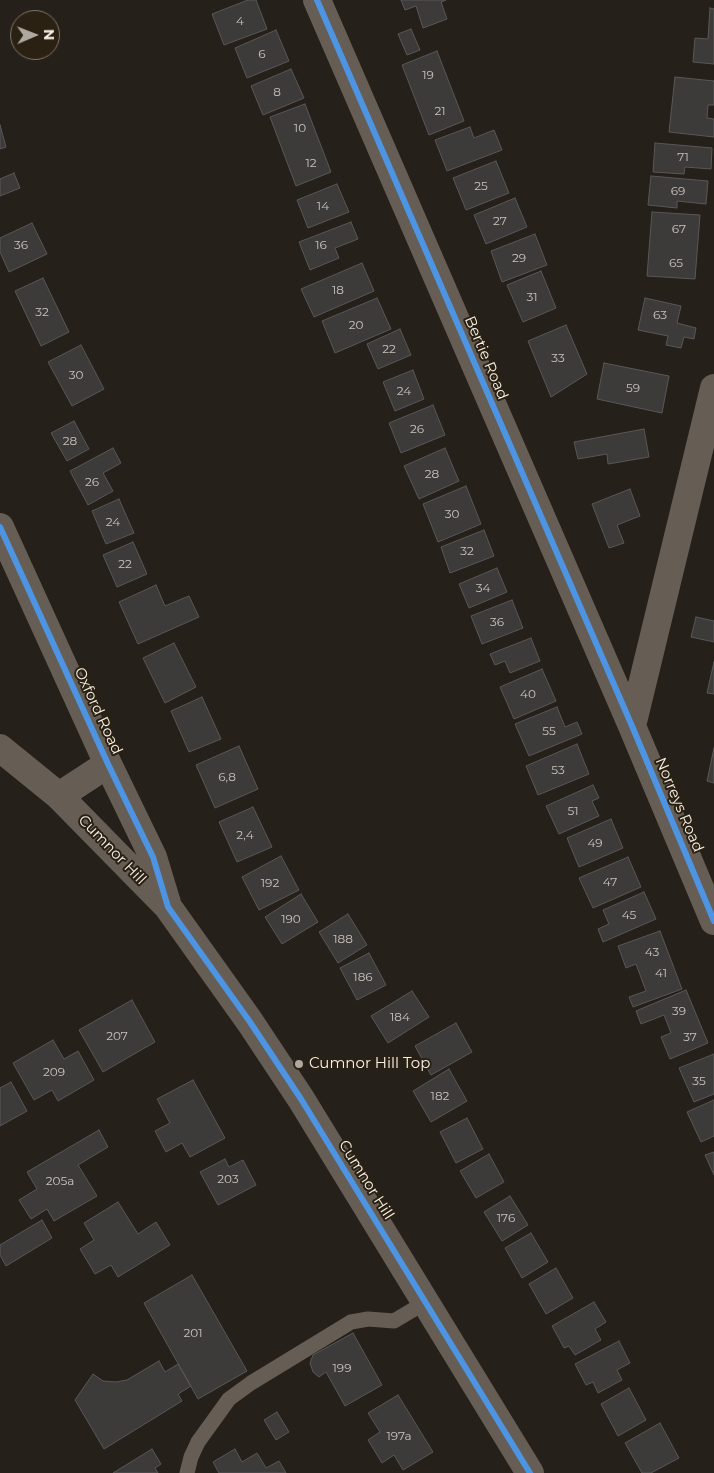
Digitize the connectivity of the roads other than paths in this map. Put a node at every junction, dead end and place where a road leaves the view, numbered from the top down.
1 (317, 0) edge
2 (714, 388) edge
3 (0, 527) edge
4 (632, 726) junction
5 (0, 748) edge
6 (108, 764) junction
7 (60, 796) junction
8 (168, 907) junction
9 (714, 921) edge
10 (426, 1302) junction
11 (187, 1473) edge
12 (530, 1473) edge

1 - 4 street, Bertie Road
2 - 4 street
3 - 6 street, Oxford Road
4 - 9 street, Norreys Road
5 - 7 street, Cumnor Hill
6 - 7 street
6 - 8 street, Oxford Road
7 - 8 street, Cumnor Hill
8 - 10 street, Cumnor Hill
10 - 11 lane
10 - 12 street, Cumnor Hill

